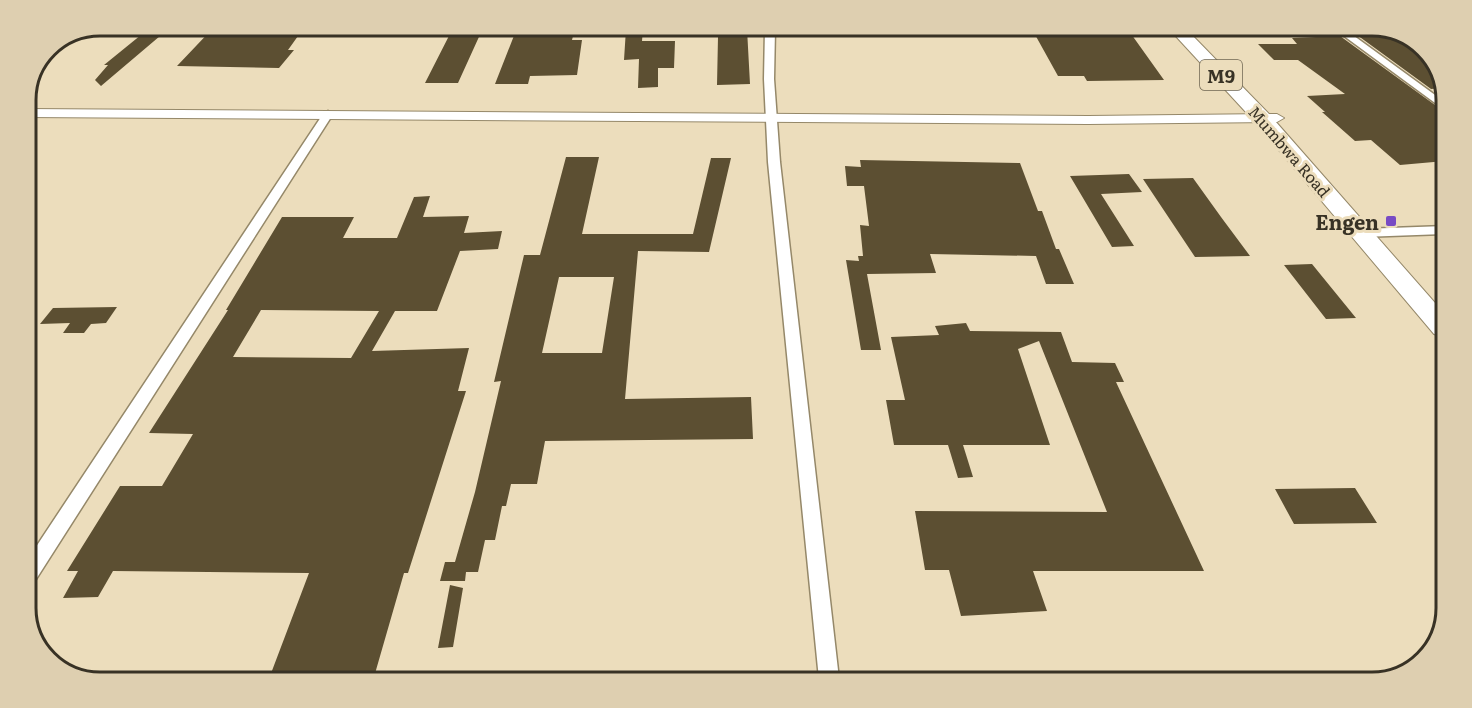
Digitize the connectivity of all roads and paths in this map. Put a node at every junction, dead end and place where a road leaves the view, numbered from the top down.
1 (770, 36) edge
2 (1184, 36) edge
3 (1198, 36) edge
4 (1348, 36) edge
5 (1432, 98) junction
6 (1436, 98) edge
7 (1436, 101) edge
8 (36, 113) edge
9 (328, 114) junction
10 (772, 118) junction
11 (1270, 118) junction
12 (1436, 230) edge
13 (1372, 233) junction
14 (1436, 296) edge
15 (1436, 319) edge
16 (36, 563) edge
17 (828, 672) edge

1 - 10 street
2 - 11 main road, Mumbwa Road / M9
3 - 11 main road, Mumbwa Road / M9
4 - 5 street
5 - 6 street
5 - 7 street
8 - 9 street
9 - 10 street
9 - 16 street
10 - 11 street
10 - 17 street
11 - 13 main road, Mumbwa Road / M9
12 - 13 street
13 - 14 main road, Mumbwa Road / M9
13 - 15 main road, Mumbwa Road / M9

